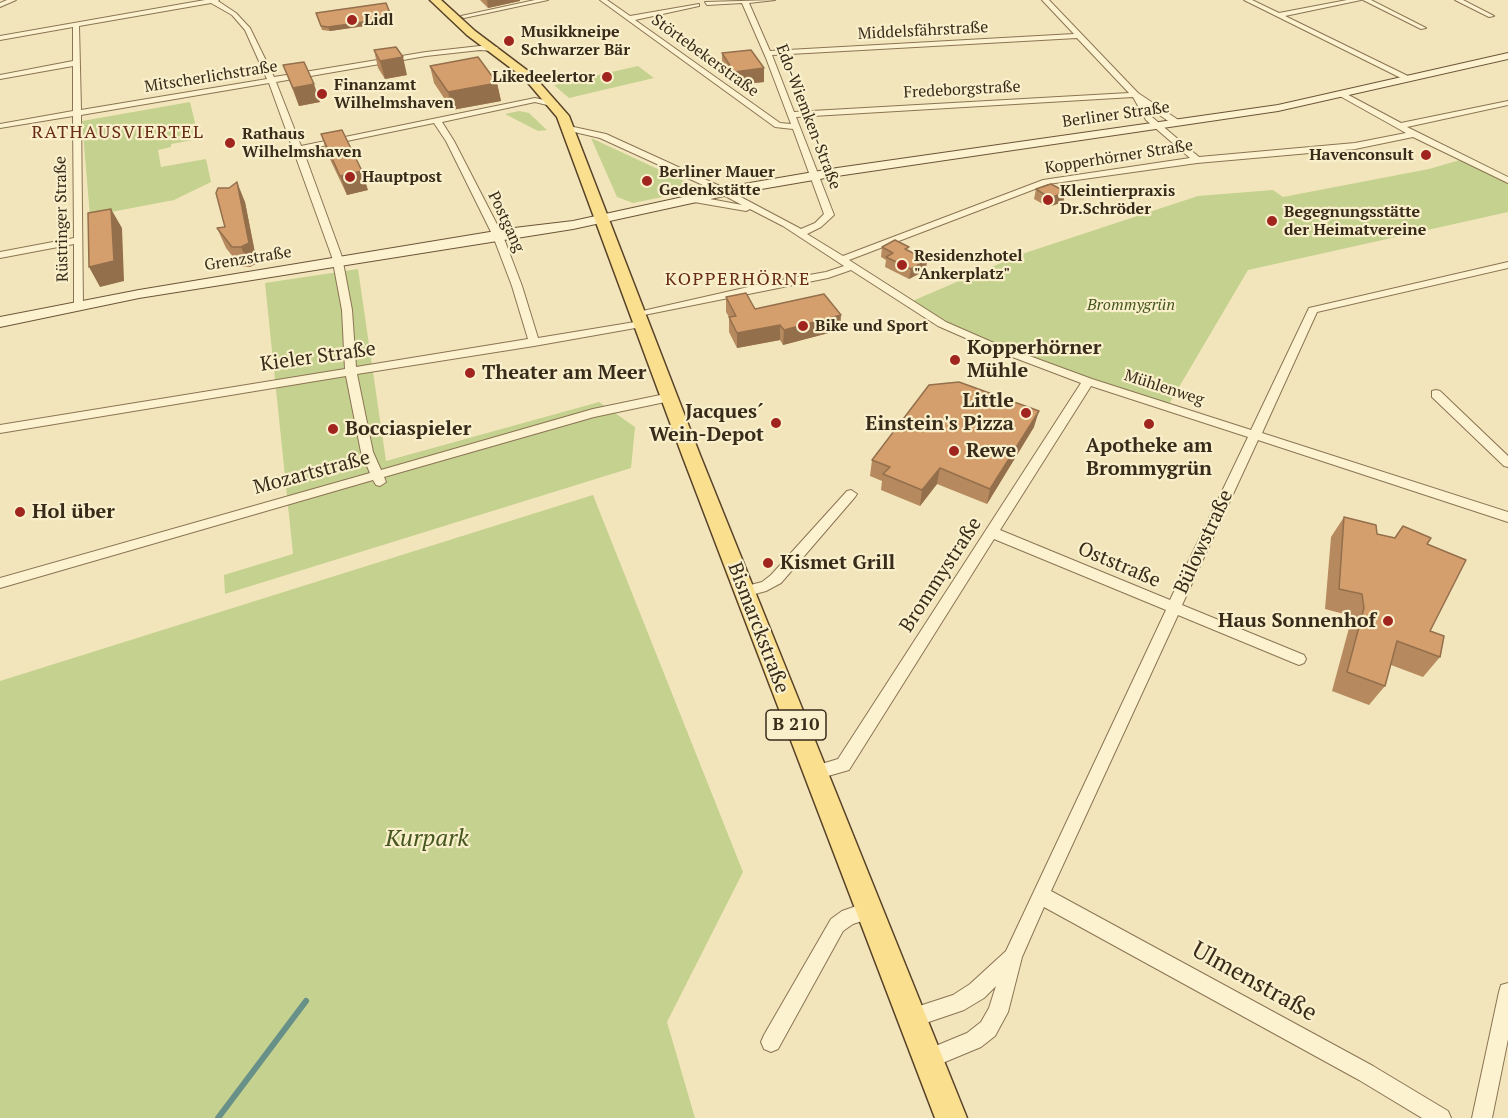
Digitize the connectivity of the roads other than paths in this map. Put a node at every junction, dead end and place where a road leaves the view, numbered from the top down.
1 (13, 0) edge
2 (213, 0) edge
3 (435, 0) edge
4 (447, 0) edge
5 (545, 0) edge
6 (603, 0) edge
7 (772, 0) edge
8 (1045, 0) edge
9 (1247, 0) edge
10 (1358, 0) edge
11 (1366, 0) edge
12 (1458, 0) edge
13 (744, 1) edge
14 (708, 3) dead end
15 (696, 5) dead end
16 (0, 6) edge
17 (1277, 15) junction
18 (464, 16) junction
19 (1491, 16) dead end
20 (628, 19) junction
21 (76, 25) junction
22 (1423, 28) dead end
23 (1079, 36) junction
24 (0, 38) edge
25 (490, 46) junction
26 (768, 54) junction
27 (1508, 56) edge
28 (76, 63) junction
29 (0, 77) edge
30 (1408, 78) junction
31 (271, 81) junction
32 (1335, 94) junction
33 (1135, 95) junction
34 (544, 100) junction
35 (1508, 103) edge
36 (75, 113) junction
37 (791, 115) junction
38 (437, 121) junction
39 (1177, 123) junction
40 (0, 126) edge
41 (1158, 126) junction
42 (1399, 126) junction
43 (795, 127) junction
44 (570, 132) junction
45 (1414, 134) junction
46 (298, 149) junction
47 (1197, 160) junction
48 (813, 176) junction
49 (1508, 180) edge
50 (725, 192) junction
51 (694, 199) junction
52 (760, 212) junction
53 (602, 218) junction
54 (801, 233) junction
55 (500, 235) junction
56 (78, 240) junction
57 (0, 255) edge
58 (841, 260) junction
59 (338, 263) junction
60 (1508, 265) edge
61 (850, 267) junction
62 (79, 305) junction
63 (640, 320) junction
64 (0, 322) edge
65 (534, 343) junction
66 (351, 373) junction
67 (1088, 381) junction
68 (1436, 394) dead end
69 (670, 397) junction
70 (0, 429) edge
71 (1254, 435) junction
72 (1508, 463) edge
73 (378, 479) junction
74 (851, 494) dead end
75 (1508, 517) edge
76 (992, 532) junction
77 (0, 583) edge
78 (744, 592) junction
79 (1173, 609) junction
80 (1299, 659) dead end
81 (814, 773) junction
82 (1040, 895) junction
83 (868, 911) junction
84 (1013, 956) junction
85 (1508, 992) edge
86 (912, 1018) junction
87 (771, 1042) dead end
88 (928, 1059) junction
89 (951, 1118) edge
90 (1442, 1118) edge
91 (1482, 1118) edge

1 - 16 street
2 - 21 street
2 - 31 street
3 - 25 main road, Bismarckstraße / B 210
4 - 18 main road, Bismarckstraße / B 210
5 - 18 street
6 - 20 street, Störtebekerstraße
7 - 13 street
8 - 23 street
9 - 17 street
10 - 17 street
11 - 22 street
12 - 19 street
13 - 14 street
13 - 26 street, Edo-Wiemken-Straße
15 - 20 street
17 - 30 street
18 - 25 main road, Bismarckstraße / B 210
20 - 43 street, Störtebekerstraße
21 - 24 street
21 - 28 street, Rüstringer Straße
23 - 26 street, Middelsfährstraße
23 - 33 street
25 - 31 street, Mitscherlichstraße
25 - 34 main road, Bismarckstraße / B 210
26 - 37 street, Edo-Wiemken-Straße
27 - 30 main road, Berliner Straße
28 - 29 street
28 - 36 street, Rüstringer Straße
30 - 32 main road, Berliner Straße
31 - 36 street, Mitscherlichstraße
31 - 46 street
32 - 39 main road, Berliner Straße
32 - 42 street
33 - 37 street, Fredeborgstraße
33 - 39 street
33 - 41 street
34 - 38 street
34 - 44 main road, Bismarckstraße / B 210
35 - 42 street
36 - 40 street, Mitscherlichstraße
36 - 56 street, Rüstringer Straße
37 - 43 street, Edo-Wiemken-Straße
38 - 46 street
38 - 55 street, Postgang
39 - 41 main road, Berliner Straße
41 - 47 street
41 - 48 main road, Berliner Straße
42 - 45 street
43 - 48 street, Edo-Wiemken-Straße
44 - 50 street, Mühlenweg
44 - 53 main road, Bismarckstraße / B 210
45 - 47 street, Kopperhörner Straße
45 - 49 street
46 - 59 street
47 - 58 street, Kopperhörner Straße
48 - 50 main road, Berliner Straße
48 - 54 street, Edo-Wiemken-Straße
50 - 51 main road, Berliner Straße
50 - 52 street, Mühlenweg
51 - 52 street
51 - 53 main road, Grenzstraße
52 - 54 street, Mühlenweg
53 - 55 main road, Grenzstraße
53 - 63 main road, Bismarckstraße / B 210
54 - 58 street, Mühlenweg
55 - 59 main road, Grenzstraße
55 - 65 street, Postgang
56 - 57 street
56 - 62 street, Rüstringer Straße
58 - 61 street, Mühlenweg
59 - 62 main road, Grenzstraße
59 - 66 street
60 - 71 street, Bülowstraße
61 - 63 street
61 - 67 street, Mühlenweg
62 - 64 main road, Grenzstraße
63 - 65 street, Kieler Straße
63 - 69 main road, Bismarckstraße / B 210
65 - 66 street, Kieler Straße
66 - 70 street, Kieler Straße
66 - 73 street
67 - 71 street, Mühlenweg
67 - 76 street, Brommystraße
68 - 72 street
69 - 73 street, Mozartstraße
69 - 78 main road, Bismarckstraße / B 210
71 - 75 street, Mühlenweg
71 - 79 street, Bülowstraße
73 - 77 street, Mozartstraße
74 - 78 street
76 - 79 street, Oststraße
76 - 81 street, Brommystraße
78 - 81 main road, Bismarckstraße / B 210
79 - 80 street, Oststraße
79 - 82 street, Bülowstraße
81 - 83 main road, Bismarckstraße / B 210
82 - 84 street, Bülowstraße
82 - 90 street, Ulmenstraße
83 - 86 main road, Bismarckstraße / B 210
83 - 87 street
84 - 86 street, Bülowstraße
84 - 88 street, Bülowstraße
85 - 91 street
86 - 88 main road, Bismarckstraße / B 210
88 - 89 main road, Bismarckstraße / B 210

